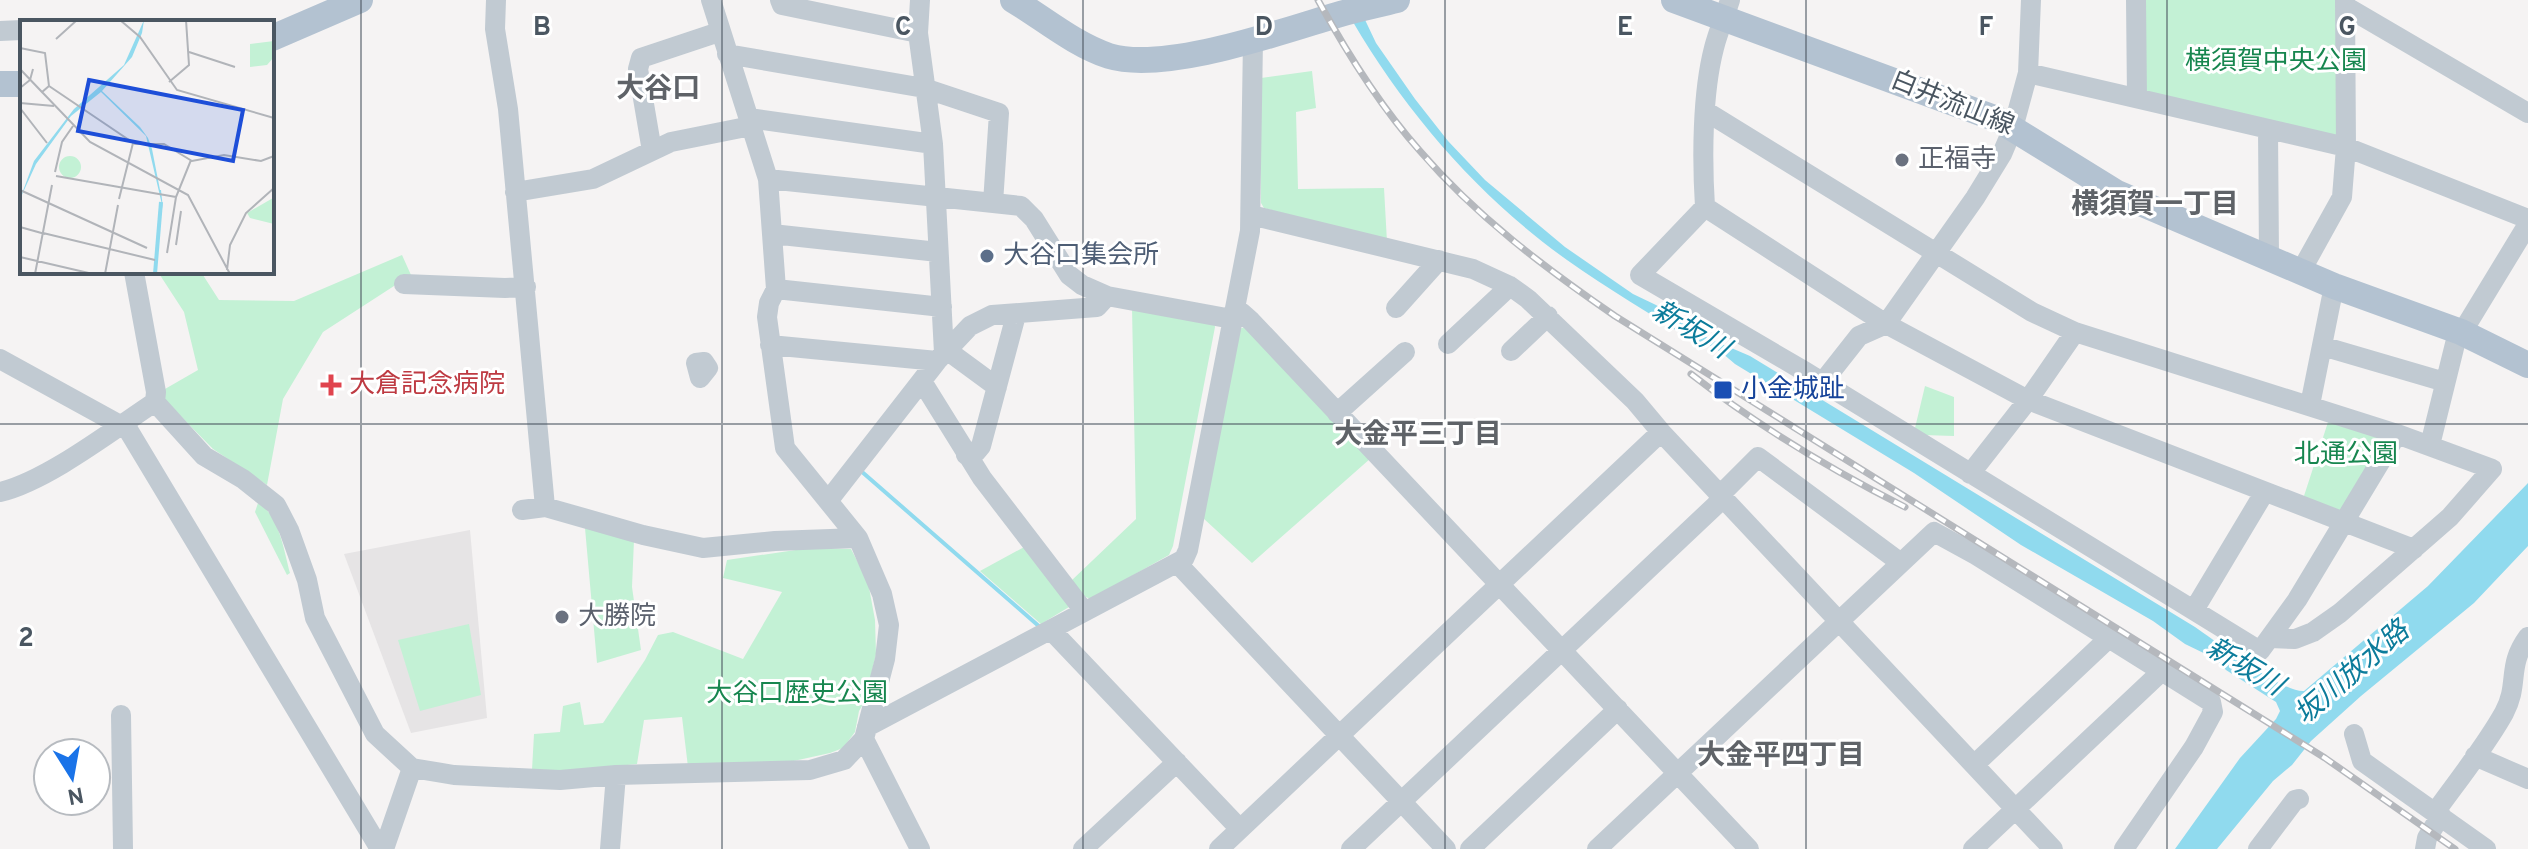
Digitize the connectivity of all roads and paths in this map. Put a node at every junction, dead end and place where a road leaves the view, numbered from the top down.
1 (360, 0) edge
2 (496, 0) edge
3 (711, 0) edge
4 (780, 0) edge
5 (920, 0) edge
6 (1013, 0) edge
7 (1397, 0) edge
8 (1674, 0) edge
9 (2136, 0) edge
10 (2028, 1) edge
11 (2345, 3) edge
12 (1351, 7) edge
13 (1727, 9) edge
14 (20, 30) edge
15 (0, 31) edge
16 (719, 32) junction
17 (918, 33) junction
18 (274, 37) edge
19 (1253, 40) junction
20 (727, 54) junction
21 (2028, 73) junction
22 (924, 88) junction
23 (2137, 98) junction
24 (1707, 112) junction
25 (2528, 113) edge
26 (750, 122) junction
27 (2013, 128) junction
28 (2268, 129) junction
29 (933, 144) junction
30 (2346, 147) junction
31 (652, 151) junction
32 (768, 179) junction
33 (515, 192) junction
34 (936, 197) junction
35 (993, 203) junction
36 (1705, 207) junction
37 (1251, 215) junction
38 (2528, 221) edge
39 (772, 234) junction
40 (938, 252) junction
41 (1937, 252) junction
42 (2269, 257) junction
43 (1439, 260) junction
44 (2301, 271) junction
45 (134, 274) edge
46 (404, 284) dead end
47 (1510, 286) junction
48 (2334, 286) junction
49 (526, 287) junction
50 (776, 289) junction
51 (1107, 296) junction
52 (942, 307) junction
53 (1396, 308) dead end
54 (1016, 315) junction
55 (1233, 315) junction
56 (1548, 316) junction
57 (1886, 324) junction
58 (2075, 332) junction
59 (2461, 332) junction
60 (1448, 344) dead end
61 (770, 345) junction
62 (2322, 346) junction
63 (1511, 351) dead end
64 (1405, 352) dead end
65 (943, 355) junction
66 (0, 359) edge
67 (2528, 365) edge
68 (2445, 382) junction
69 (923, 383) junction
70 (1822, 383) junction
71 (997, 387) junction
72 (2028, 400) junction
73 (155, 402) junction
74 (2310, 405) junction
75 (1337, 413) junction
76 (122, 424) junction
77 (1661, 432) junction
78 (2397, 434) junction
79 (2430, 445) junction
80 (966, 455) junction
81 (1970, 474) junction
82 (2, 490) edge
83 (2264, 493) junction
84 (1721, 496) junction
85 (828, 501) junction
86 (545, 507) junction
87 (522, 510) dead end
88 (2344, 524) junction
89 (858, 538) junction
90 (2414, 549) junction
91 (1901, 563) junction
92 (1178, 564) junction
93 (1500, 584) junction
94 (2194, 610) junction
95 (1084, 611) junction
96 (1839, 621) junction
97 (1051, 630) junction
98 (2528, 637) edge
99 (2109, 638) junction
100 (2270, 638) junction
101 (1562, 649) junction
102 (2161, 672) junction
103 (1618, 709) junction
104 (121, 715) dead end
105 (865, 733) junction
106 (2354, 734) dead end
107 (1338, 735) junction
108 (2475, 756) junction
109 (1177, 762) junction
110 (1974, 765) junction
111 (412, 768) junction
112 (1678, 773) junction
113 (616, 775) junction
114 (2528, 779) edge
115 (2299, 799) dead end
116 (1401, 802) junction
117 (2016, 808) junction
118 (2439, 813) junction
119 (1240, 829) junction
120 (123, 849) edge
121 (382, 849) edge
122 (610, 849) edge
123 (920, 849) edge
124 (1083, 849) edge
125 (1219, 849) edge
126 (1351, 849) edge
127 (1446, 849) edge
128 (1470, 849) edge
129 (1597, 849) edge
130 (1749, 849) edge
131 (1973, 849) edge
132 (2053, 849) edge
133 (2124, 849) edge
134 (2258, 849) edge
135 (2425, 849) edge
136 (2486, 849) edge

1 - 18 main road
2 - 33 street
3 - 16 street
4 - 17 street
5 - 17 street
6 - 19 main road
7 - 12 main road
8 - 13 main road, 白井流山線
9 - 23 street
10 - 21 street
11 - 25 street
11 - 30 street
12 - 19 main road
13 - 24 street
13 - 27 main road, 白井流山線
14 - 15 street
16 - 20 street
16 - 31 street
17 - 22 street
19 - 37 street
20 - 22 street
20 - 26 street
21 - 23 street
21 - 27 street
22 - 29 street
22 - 35 street
23 - 28 street
24 - 36 street
24 - 41 street
26 - 29 street
26 - 31 street
26 - 32 street
27 - 41 street
27 - 42 main road, 白井流山線
28 - 30 street
28 - 42 street
29 - 34 street
30 - 38 street
30 - 44 street
31 - 33 street
32 - 34 street
32 - 39 street
33 - 49 street
34 - 35 street
34 - 40 street
35 - 51 street
36 - 57 street
36 - 70 street
37 - 43 street
37 - 55 street
38 - 59 street
39 - 40 street
39 - 50 street
40 - 52 street
41 - 57 street
41 - 58 street
42 - 44 main road, 白井流山線
43 - 47 street
43 - 53 street
44 - 48 main road, 白井流山線
45 - 73 street
46 - 49 street
47 - 56 street
47 - 60 street
48 - 59 main road, 白井流山線
48 - 62 street
49 - 86 street
50 - 52 street
50 - 61 street
51 - 54 street
51 - 55 street
52 - 65 street
54 - 65 street
54 - 71 street
55 - 75 street
55 - 92 street
56 - 63 street
56 - 77 street
57 - 70 street
57 - 72 street
58 - 72 street
58 - 74 street
59 - 67 main road, 白井流山線
59 - 68 street
61 - 65 street
61 - 85 street
62 - 68 street
62 - 74 street
64 - 75 street
65 - 69 street
65 - 71 street
66 - 76 street
68 - 79 street
69 - 80 street
69 - 85 street
70 - 81 street
71 - 80 street
72 - 81 street
72 - 83 street
73 - 76 street
73 - 111 street
74 - 78 street
75 - 93 street
76 - 82 street
76 - 121 street
77 - 84 street
77 - 93 street
78 - 79 street
78 - 88 street
79 - 90 street
80 - 95 street
81 - 94 street
83 - 88 street
83 - 94 street
84 - 91 street
84 - 96 street
84 - 101 street
85 - 89 street
86 - 87 street
86 - 89 street
88 - 90 street
88 - 100 street
89 - 105 street
90 - 100 street
91 - 96 street
91 - 99 street
92 - 95 street
92 - 107 street
93 - 101 street
93 - 107 street
94 - 100 street
95 - 97 street
96 - 110 street
96 - 112 street
97 - 105 street
97 - 109 street
98 - 108 street
99 - 102 street
99 - 110 street
101 - 103 street
101 - 116 street
102 - 117 street
102 - 133 street
103 - 112 street
103 - 128 street
104 - 120 street
105 - 113 street
105 - 123 street
106 - 118 street
107 - 116 street
107 - 119 street
108 - 114 street
108 - 118 street
109 - 119 street
109 - 124 street
110 - 117 street
111 - 113 street
111 - 121 street
112 - 129 street
112 - 130 street
113 - 122 street
115 - 134 street
116 - 126 street
116 - 127 street
117 - 131 street
117 - 132 street
118 - 135 street
118 - 136 street
119 - 125 street

